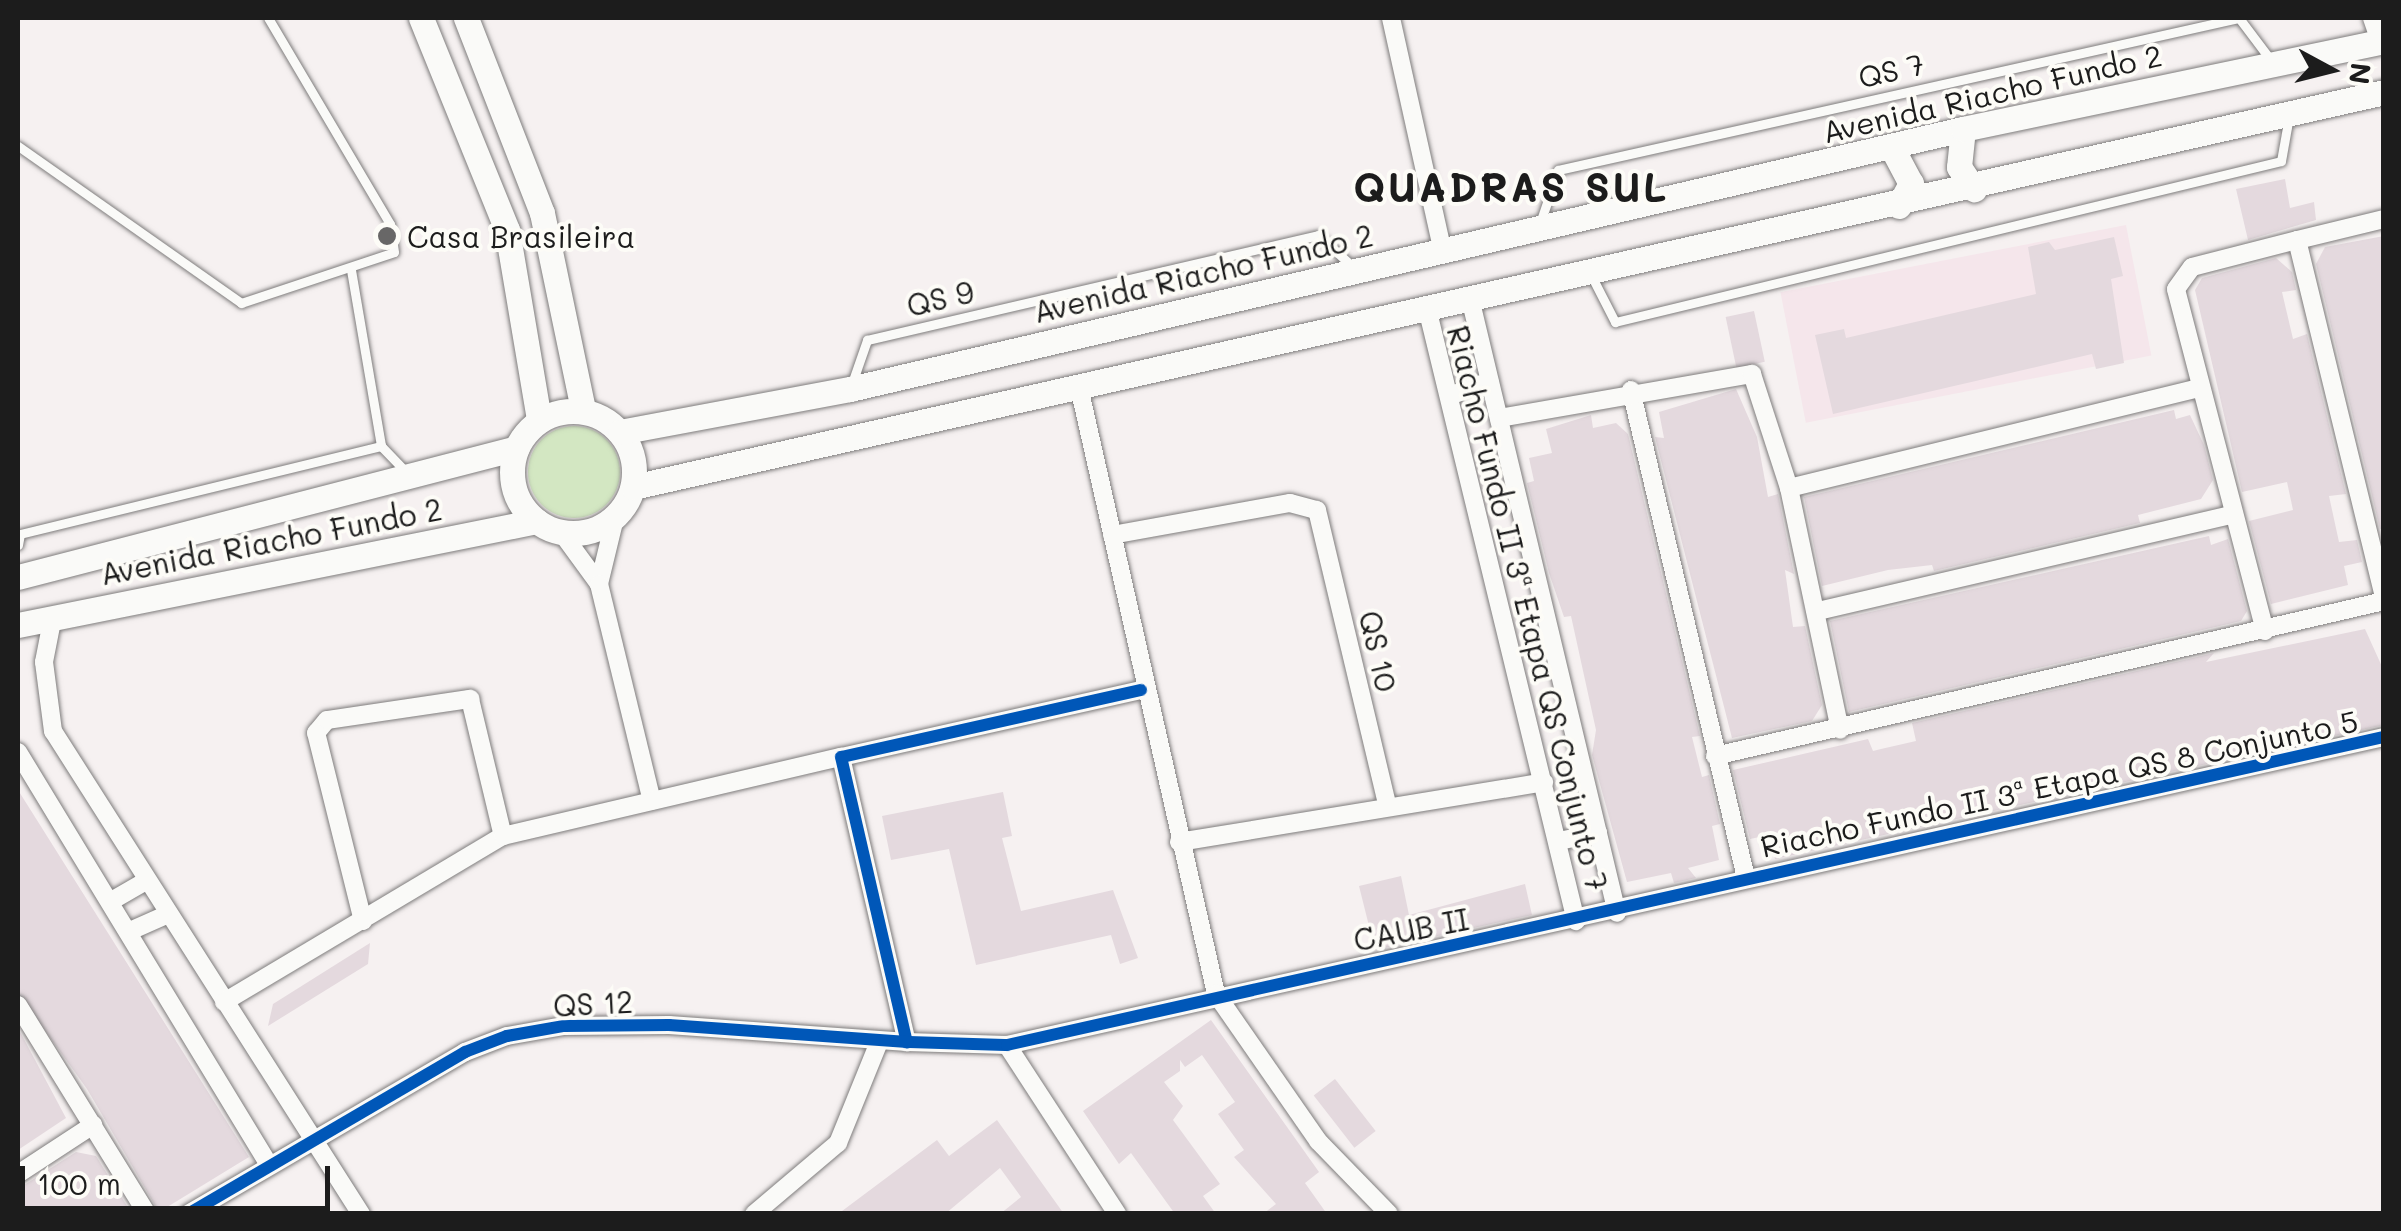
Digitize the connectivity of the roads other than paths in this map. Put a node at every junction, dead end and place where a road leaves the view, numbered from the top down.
1 (268, 18) edge
2 (421, 18) edge
3 (466, 18) edge
4 (1392, 18) edge
5 (2378, 33) edge
6 (2275, 66) junction
7 (2384, 92) edge
8 (2290, 114) junction
9 (1963, 128) junction
10 (18, 146) edge
11 (1892, 148) junction
12 (1974, 189) junction
13 (1900, 206) junction
14 (2384, 220) edge
15 (1538, 230) junction
16 (2296, 240) junction
17 (1443, 253) junction
18 (1355, 269) junction
19 (350, 270) junction
20 (1589, 272) junction
21 (1470, 298) junction
22 (1427, 308) junction
23 (1490, 381) junction
24 (1079, 387) junction
25 (2199, 388) junction
26 (850, 389) junction
27 (1631, 390) junction
28 (1452, 395) junction
29 (582, 410) junction
30 (1499, 418) junction
31 (539, 420) junction
32 (620, 432) junction
33 (381, 446) junction
34 (517, 448) junction
35 (413, 478) junction
36 (633, 487) junction
37 (1789, 488) junction
38 (2234, 514) junction
39 (615, 518) junction
40 (537, 522) junction
41 (561, 532) junction
42 (1112, 535) junction
43 (18, 546) edge
44 (18, 577) edge
45 (599, 584) junction
46 (2384, 600) edge
47 (1818, 611) junction
48 (53, 616) junction
49 (18, 626) edge
50 (2265, 632) junction
51 (1141, 690) junction
52 (1840, 730) junction
53 (2384, 736) edge
54 (18, 752) edge
55 (1715, 756) junction
56 (842, 758) junction
57 (1544, 782) junction
58 (652, 801) junction
59 (1387, 804) junction
60 (1598, 832) junction
61 (502, 836) junction
62 (1559, 841) junction
63 (1180, 842) junction
64 (1746, 878) junction
65 (146, 881) junction
66 (113, 900) junction
67 (1617, 913) junction
68 (164, 916) junction
69 (363, 921) junction
70 (1576, 921) junction
71 (130, 931) junction
72 (1216, 994) junction
73 (224, 1002) junction
74 (18, 1005) edge
75 (878, 1042) junction
76 (906, 1042) junction
77 (1007, 1045) junction
78 (93, 1125) junction
79 (307, 1140) junction
80 (268, 1163) junction
81 (18, 1174) edge
82 (147, 1214) edge
83 (188, 1214) edge
84 (360, 1214) edge
85 (754, 1214) edge
86 (1116, 1214) edge
87 (1388, 1214) edge

1 - 19 lane
2 - 31 main road
3 - 29 main road
4 - 17 street
5 - 6 main road, Avenida Riacho Fundo 2
6 - 9 main road, Avenida Riacho Fundo 2
6 - 15 lane, QS 7
7 - 8 main road
8 - 12 main road
8 - 20 lane
9 - 11 main road, Avenida Riacho Fundo 2
9 - 12 main road
10 - 19 lane
11 - 13 main road
11 - 15 main road, Avenida Riacho Fundo 2
12 - 13 main road
13 - 20 main road
14 - 16 street
15 - 17 main road, Avenida Riacho Fundo 2
16 - 25 street
16 - 46 street
17 - 18 main road, Avenida Riacho Fundo 2
18 - 26 main road, Avenida Riacho Fundo 2
18 - 26 lane, QS 9
19 - 33 lane
20 - 21 main road
21 - 22 main road
21 - 23 street
22 - 24 main road
22 - 28 street, Riacho Fundo II 3ª Etapa QS Conjunto 7
23 - 28 street
23 - 30 street
24 - 36 main road
24 - 42 street
25 - 37 street
25 - 38 street
26 - 32 main road, Avenida Riacho Fundo 2
27 - 30 street
27 - 37 street
27 - 55 street
28 - 57 street, Riacho Fundo II 3ª Etapa QS Conjunto 7
29 - 31 main road
29 - 32 main road
30 - 60 street
31 - 34 main road
32 - 36 main road
33 - 35 lane
33 - 43 lane
34 - 35 main road, Avenida Riacho Fundo 2
34 - 40 main road
35 - 44 main road, Avenida Riacho Fundo 2
36 - 39 main road
37 - 47 street
38 - 47 street
38 - 50 street
39 - 41 main road
39 - 45 street
40 - 41 main road
40 - 48 main road, Avenida Riacho Fundo 2
41 - 45 street
42 - 51 street
42 - 59 street, QS 10
45 - 58 street
46 - 50 street
47 - 52 street
48 - 49 main road, Avenida Riacho Fundo 2
48 - 65 street
50 - 52 street
51 - 56 street
51 - 63 street
52 - 55 street
53 - 64 street, Riacho Fundo II 3ª Etapa QS 8 Conjunto 5
54 - 66 street
55 - 64 street
56 - 58 street
56 - 76 street
57 - 59 street
57 - 62 street, Riacho Fundo II 3ª Etapa QS Conjunto 7
58 - 61 street
59 - 63 street
60 - 62 street
60 - 67 street
61 - 69 street
61 - 69 street
62 - 70 street, Riacho Fundo II 3ª Etapa QS Conjunto 7
63 - 72 street
64 - 67 street, Riacho Fundo II 3ª Etapa QS 8 Conjunto 5
65 - 66 street
65 - 68 street
66 - 71 street
67 - 70 street, CAUB II
68 - 71 street
68 - 73 street
69 - 73 street
70 - 72 street, CAUB II
71 - 80 street
72 - 77 street, CAUB II
72 - 87 street
73 - 79 street
74 - 78 street
75 - 76 street, QS 12
75 - 79 street, QS 12
75 - 85 street
76 - 77 street, QS 12
77 - 86 street
78 - 81 street
78 - 82 street
79 - 80 street, QS 12
79 - 84 street
80 - 83 street, QS 12

